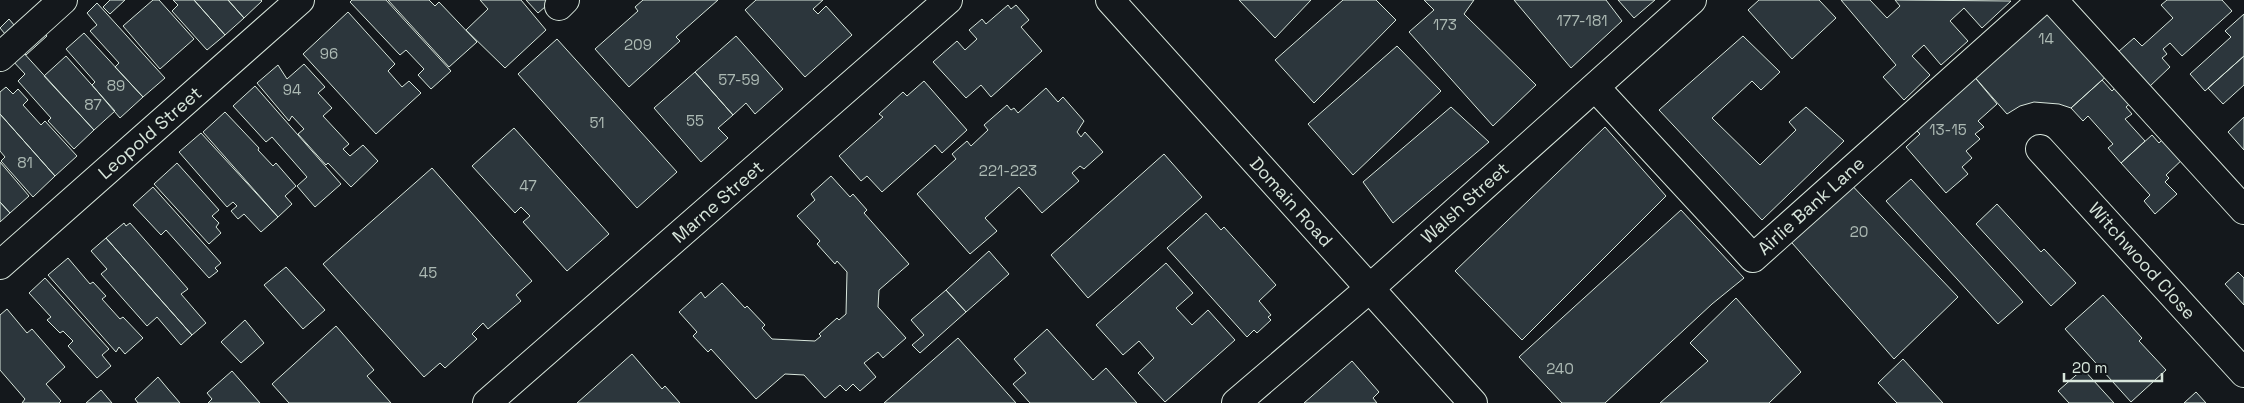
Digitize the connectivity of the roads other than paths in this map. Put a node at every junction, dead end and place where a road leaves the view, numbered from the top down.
1 (63, 0) edge
2 (300, 0) edge
3 (948, 0) edge
4 (1110, 0) edge
5 (1692, 0) edge
6 (2042, 0) edge
7 (2053, 0) edge
8 (0, 57) edge
9 (1595, 87) junction
10 (2040, 149) dead end
11 (2244, 210) edge
12 (0, 265) edge
13 (1369, 289) junction
14 (2244, 373) edge
15 (488, 403) edge
16 (1236, 403) edge
17 (1473, 403) edge

1 - 8 street
2 - 12 street, Leopold Street
3 - 15 street, Marne Street
4 - 13 street, Domain Road
5 - 9 street, Walsh Street
6 - 9 street, Airlie Bank Lane
7 - 11 street
9 - 13 street, Walsh Street
10 - 14 street, Witchwood Close
13 - 16 street, Walsh Street
13 - 17 street, Domain Road

